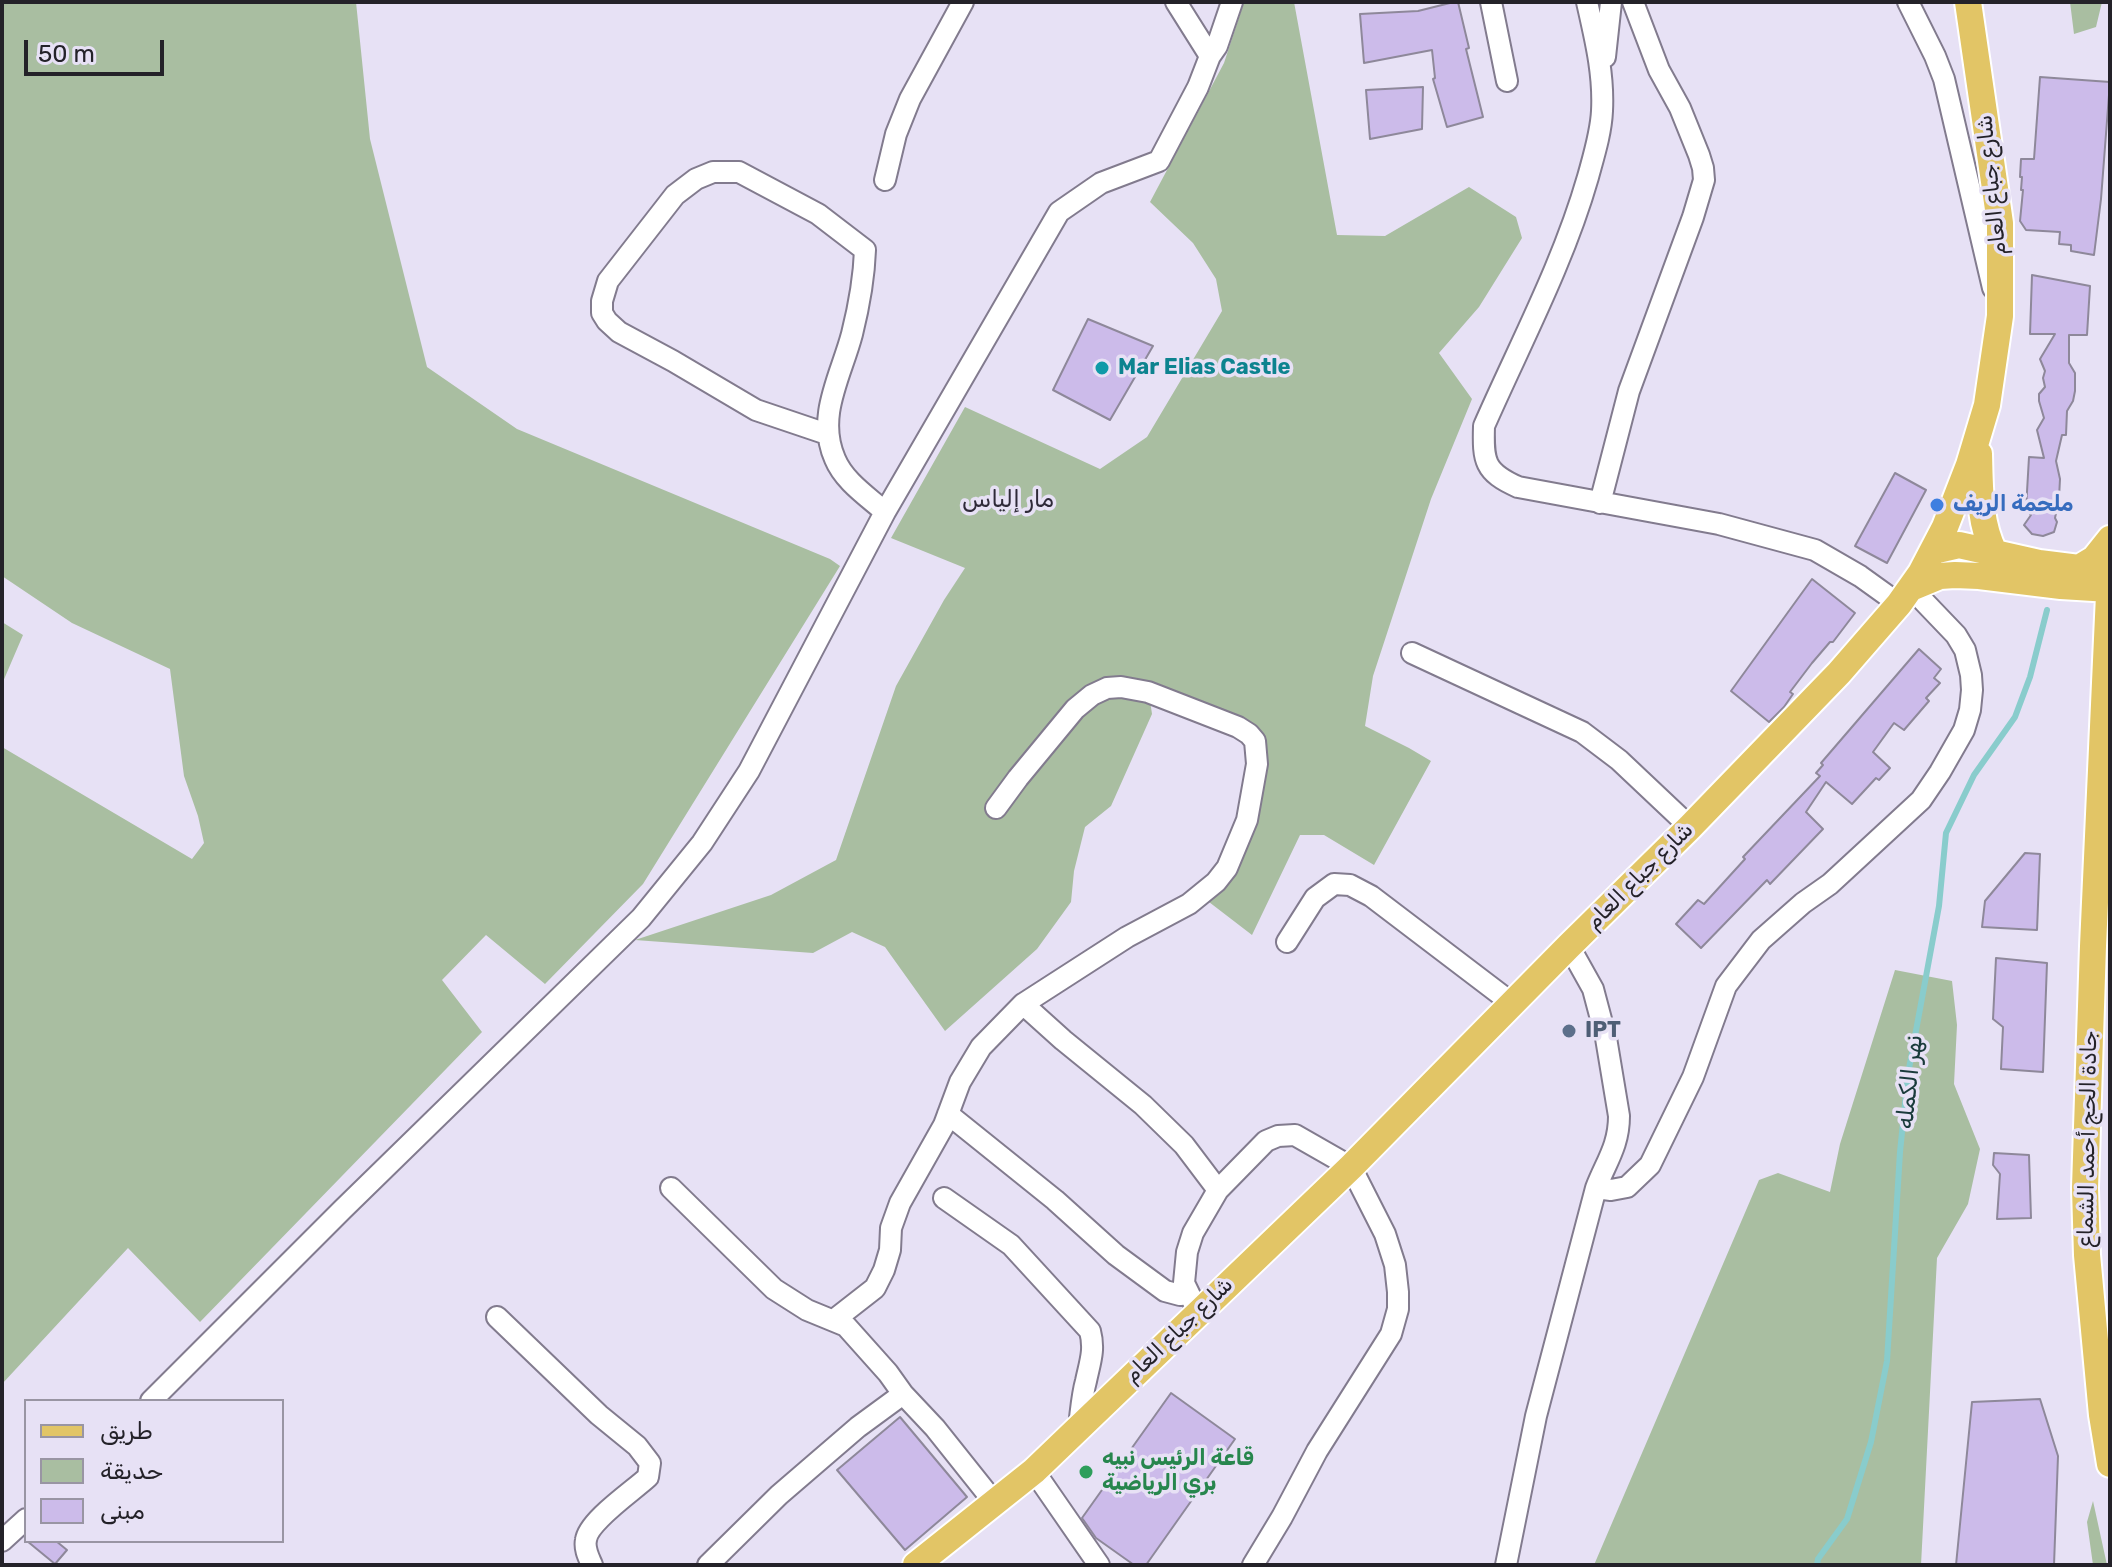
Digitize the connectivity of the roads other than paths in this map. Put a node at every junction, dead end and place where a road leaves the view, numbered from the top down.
1 (963, 2) edge
2 (1176, 2) edge
3 (1232, 2) edge
4 (1491, 2) edge
5 (1587, 2) edge
6 (1611, 2) edge
7 (1633, 2) edge
8 (1908, 2) edge
9 (1968, 2) edge
10 (1210, 56) junction
11 (1507, 81) dead end
12 (1602, 93) junction
13 (885, 180) dead end
14 (2000, 316) junction
15 (1979, 433) junction
16 (827, 434) junction
17 (1600, 503) junction
18 (885, 512) junction
19 (2110, 539) edge
20 (1933, 551) junction
21 (1994, 552) junction
22 (2110, 571) edge
23 (2079, 578) junction
24 (2110, 589) edge
25 (1905, 596) junction
26 (2108, 626) junction
27 (1412, 653) dead end
28 (996, 808) dead end
29 (1690, 827) junction
30 (1287, 942) dead end
31 (1569, 946) junction
32 (1023, 1004) junction
33 (1513, 1004) junction
34 (948, 1114) junction
35 (1351, 1167) junction
36 (671, 1188) dead end
37 (1596, 1188) junction
38 (1218, 1190) junction
39 (944, 1198) dead end
40 (1193, 1303) junction
41 (497, 1317) dead end
42 (834, 1320) junction
43 (903, 1394) junction
44 (153, 1399) edge
45 (1079, 1426) junction
46 (2110, 1464) edge
47 (1034, 1471) junction
48 (994, 1502) junction
49 (24, 1521) edge
50 (2, 1541) edge
51 (592, 1565) edge
52 (708, 1565) edge
53 (916, 1565) edge
54 (1099, 1565) edge
55 (1253, 1565) edge
56 (1506, 1565) edge

1 - 13 street
2 - 10 street
3 - 10 street
4 - 11 street
5 - 12 street
6 - 12 street
7 - 17 street
8 - 14 street
9 - 14 main road, شارع جباع العام
10 - 18 street
12 - 17 street
14 - 15 main road, شارع جباع العام
15 - 20 main road, شارع جباع العام
15 - 21 main road
16 - 16 street
16 - 18 street
17 - 25 street
18 - 44 street
19 - 23 main road
20 - 21 main road
20 - 25 main road, شارع جباع العام
21 - 23 main road
22 - 23 main road
22 - 24 main road, جادة الحج أحمد الشماع
23 - 24 main road
23 - 25 main road
23 - 26 main road
24 - 26 main road, جادة الحج أحمد الشماع
25 - 29 main road, شارع جباع العام
25 - 37 street
26 - 46 main road, جادة الحج أحمد الشماع
27 - 29 street
28 - 32 street
29 - 31 main road, شارع جباع العام
30 - 33 street
31 - 33 main road, شارع جباع العام
31 - 37 street
32 - 34 street
32 - 38 street
33 - 35 main road, شارع جباع العام
34 - 40 street
34 - 42 street
35 - 38 street
35 - 40 main road, شارع جباع العام
35 - 55 street
36 - 42 street
37 - 56 street
38 - 40 street
39 - 45 street
40 - 45 main road, شارع جباع العام
41 - 51 street
42 - 43 street
43 - 48 street
43 - 52 street
45 - 47 main road, شارع جباع العام
47 - 48 main road, شارع جباع العام
47 - 54 street
48 - 53 main road, شارع جباع العام
49 - 50 street

